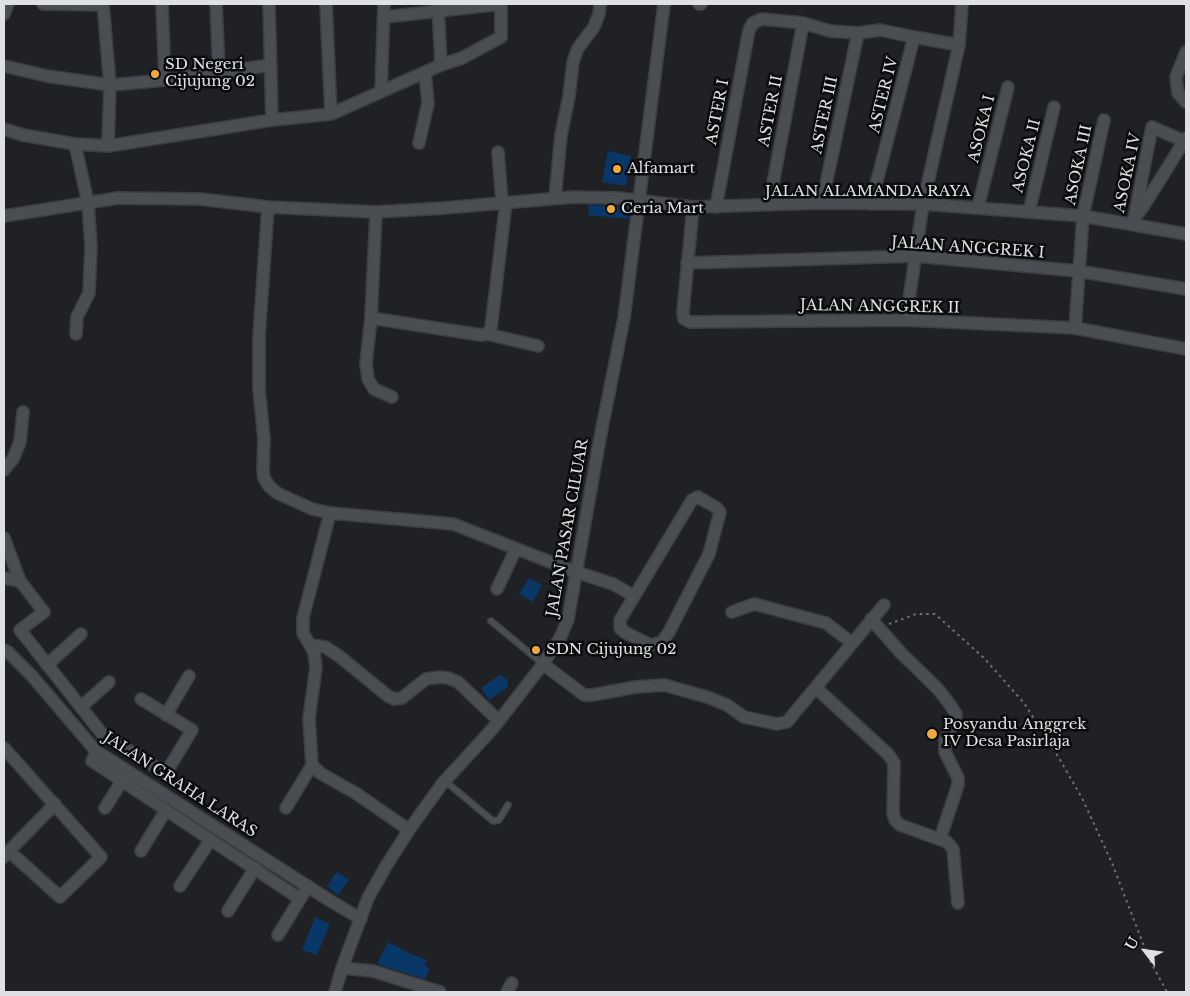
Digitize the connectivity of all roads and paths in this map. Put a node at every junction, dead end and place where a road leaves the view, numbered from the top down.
1 (8, 4) edge
2 (43, 4) edge
3 (162, 4) edge
4 (216, 4) edge
5 (270, 4) edge
6 (326, 4) edge
7 (384, 4) edge
8 (501, 4) edge
9 (600, 4) edge
10 (664, 4) edge
11 (962, 4) edge
12 (103, 5) edge
13 (438, 7) edge
14 (4, 14) edge
15 (384, 17) junction
16 (803, 23) junction
17 (858, 34) junction
18 (914, 37) junction
19 (959, 45) junction
20 (1186, 52) edge
21 (271, 65) junction
22 (441, 65) junction
23 (4, 66) edge
24 (219, 72) junction
25 (425, 72) junction
26 (165, 80) junction
27 (110, 85) junction
28 (1008, 87) dead end
29 (381, 91) junction
30 (1186, 102) edge
31 (1054, 107) dead end
32 (331, 114) junction
33 (272, 120) junction
34 (1104, 120) dead end
35 (4, 129) edge
36 (1185, 139) edge
37 (419, 143) dead end
38 (75, 144) junction
39 (108, 146) junction
40 (498, 152) dead end
41 (555, 198) junction
42 (504, 202) junction
43 (638, 202) junction
44 (88, 203) junction
45 (822, 203) junction
46 (871, 204) junction
47 (923, 204) junction
48 (769, 205) junction
49 (693, 206) junction
50 (268, 207) junction
51 (716, 207) junction
52 (978, 208) junction
53 (376, 212) junction
54 (1029, 212) junction
55 (4, 216) edge
56 (1083, 216) junction
57 (1133, 221) junction
58 (1186, 234) edge
59 (915, 256) junction
60 (687, 264) junction
61 (1078, 271) junction
62 (1186, 289) edge
63 (371, 318) junction
64 (906, 320) junction
65 (1075, 328) junction
66 (76, 334) dead end
67 (487, 334) junction
68 (538, 346) dead end
69 (1186, 349) edge
70 (392, 397) dead end
71 (22, 412) dead end
72 (4, 470) edge
73 (330, 513) junction
74 (4, 538) edge
75 (516, 549) junction
76 (576, 572) junction
77 (4, 578) edge
78 (20, 581) junction
79 (497, 589) dead end
80 (634, 596) junction
81 (884, 605) dead end
82 (732, 612) dead end
83 (871, 619) junction
84 (491, 621) dead end
85 (880, 629) junction
86 (81, 634) dead end
87 (852, 642) junction
88 (311, 645) junction
89 (4, 650) edge
90 (543, 664) junction
91 (47, 665) junction
92 (190, 676) dead end
93 (109, 682) dead end
94 (816, 688) junction
95 (141, 699) dead end
96 (81, 707) junction
97 (166, 714) junction
98 (499, 721) junction
99 (4, 748) edge
100 (96, 751) junction
101 (12, 757) junction
102 (312, 765) junction
103 (4, 766) edge
104 (445, 780) junction
105 (122, 781) junction
106 (55, 804) junction
107 (508, 805) dead end
108 (105, 808) dead end
109 (286, 808) dead end
110 (166, 810) junction
111 (409, 830) junction
112 (211, 839) junction
113 (940, 839) junction
114 (141, 851) dead end
115 (6, 854) edge
116 (255, 868) junction
117 (180, 886) dead end
118 (308, 886) junction
119 (300, 899) junction
120 (958, 903) dead end
121 (228, 911) dead end
122 (361, 918) junction
123 (278, 935) dead end
124 (342, 968) junction
125 (335, 992) edge
126 (440, 992) edge
127 (1167, 992) edge

1 - 14 street
2 - 12 street
3 - 26 street
4 - 24 street
5 - 21 street
6 - 32 street
7 - 15 street
8 - 13 street
8 - 22 street
9 - 41 street
10 - 43 street, JALAN PASAR CILUAR
11 - 19 street
12 - 27 street
13 - 15 street
13 - 22 street
15 - 29 street
16 - 17 street
16 - 48 street, ASTER II
16 - 51 street, ASTER I
17 - 18 street
17 - 45 street, ASTER III
18 - 19 street
18 - 46 street, ASTER IV
19 - 47 street
20 - 30 street
21 - 24 street
21 - 33 street
22 - 25 street
23 - 27 street
24 - 26 street
25 - 29 street
25 - 37 street
26 - 27 street
27 - 39 street
28 - 52 street, ASOKA I
29 - 32 street
31 - 54 street, ASOKA II
32 - 33 street
33 - 39 street
34 - 56 street, ASOKA III
35 - 38 street
36 - 57 street
36 - 57 street, ASOKA IV
38 - 39 street
38 - 44 street
40 - 42 street
41 - 42 street, JALAN ALAMANDA RAYA
41 - 43 street, JALAN ALAMANDA RAYA
42 - 53 street, JALAN ALAMANDA RAYA
42 - 67 street
43 - 49 street, JALAN ALAMANDA RAYA
43 - 76 street, JALAN PASAR CILUAR
44 - 50 street, JALAN ALAMANDA RAYA
44 - 55 street, JALAN ALAMANDA RAYA
44 - 66 street
45 - 46 street, JALAN ALAMANDA RAYA
45 - 48 street, JALAN ALAMANDA RAYA
46 - 47 street, JALAN ALAMANDA RAYA
47 - 52 street, JALAN ALAMANDA RAYA
47 - 59 street
48 - 51 street, JALAN ALAMANDA RAYA
49 - 51 street, JALAN ALAMANDA RAYA
49 - 60 street, JALAN ANGGREK II
50 - 53 street, JALAN ALAMANDA RAYA
50 - 73 street
52 - 54 street, JALAN ALAMANDA RAYA
53 - 63 street
54 - 56 street, JALAN ALAMANDA RAYA
56 - 57 street, JALAN ALAMANDA RAYA
56 - 61 street, ASOKA III
57 - 58 street, JALAN ALAMANDA RAYA
59 - 60 street, JALAN ANGGREK I
59 - 61 street, JALAN ANGGREK I
59 - 64 street
60 - 64 street, JALAN ANGGREK II
61 - 62 street, JALAN ANGGREK I
61 - 65 street, ASOKA III
63 - 67 street
63 - 70 street
64 - 65 street, JALAN ANGGREK II
65 - 69 street, JALAN ANGGREK II
67 - 68 street
71 - 72 street
73 - 75 street
73 - 88 street
74 - 78 street
75 - 76 street
75 - 79 street
76 - 80 street
76 - 90 street, JALAN PASAR CILUAR
77 - 78 street
78 - 91 street, JALAN GRAHA LARAS
80 - 80 street
81 - 83 street
82 - 87 street
83 - 85 street
83 - 87 street
84 - 90 lane
85 - 113 street
85 - 127 path
86 - 91 street
87 - 94 street
88 - 98 street
88 - 102 street
89 - 100 street, JALAN GRAHA LARAS
90 - 94 street
90 - 98 street, JALAN PASAR CILUAR
91 - 96 street, JALAN GRAHA LARAS
92 - 97 street
93 - 96 street
94 - 113 street
95 - 97 street, JALAN GRAHA LARAS
96 - 97 street, JALAN GRAHA LARAS
98 - 104 street, JALAN PASAR CILUAR
99 - 101 street
100 - 105 street
100 - 118 street, JALAN GRAHA LARAS
101 - 103 street
101 - 106 street
102 - 109 street
102 - 111 street
104 - 107 lane
104 - 111 street, JALAN PASAR CILUAR
105 - 108 street
105 - 110 street
106 - 115 street
106 - 115 street
110 - 112 street
110 - 114 street
111 - 122 street, JALAN PASAR CILUAR
112 - 116 street
112 - 117 street
113 - 120 street
116 - 119 street
116 - 121 street
118 - 119 street
118 - 122 street, JALAN GRAHA LARAS
119 - 123 street
122 - 124 street, JALAN PASAR CILUAR
124 - 125 street, JALAN PASAR CILUAR
124 - 126 street

